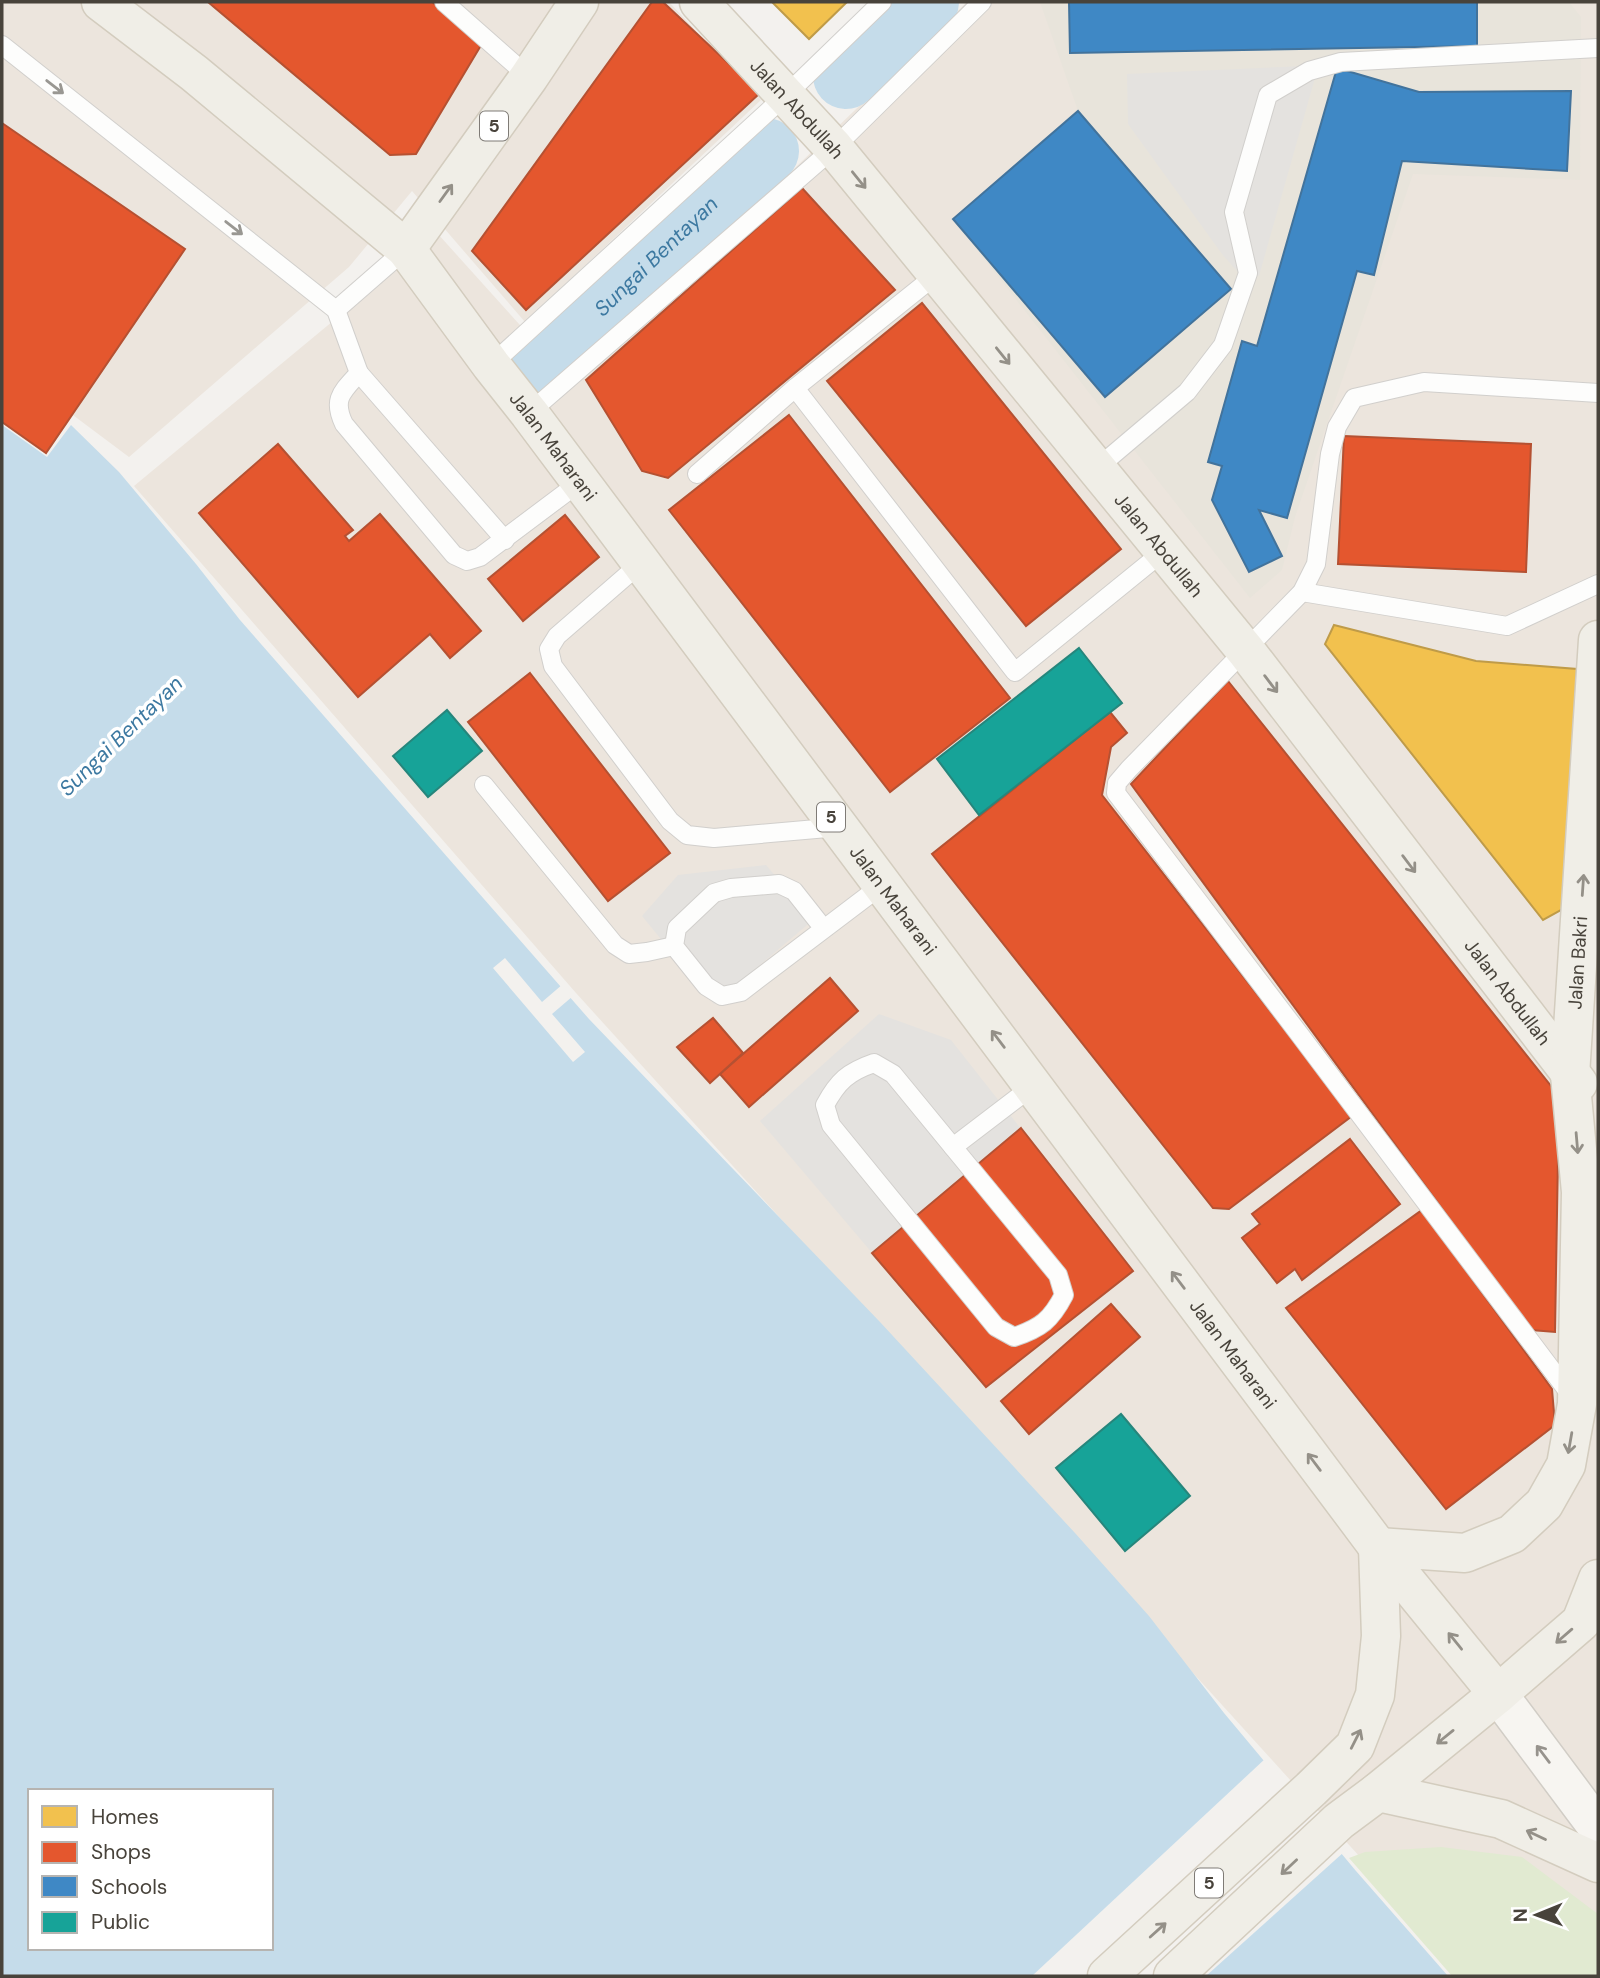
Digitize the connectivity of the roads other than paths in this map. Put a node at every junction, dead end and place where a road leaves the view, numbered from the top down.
1 (100, 2) edge
2 (444, 2) edge
3 (579, 2) edge
4 (699, 2) edge
5 (882, 2) edge
6 (982, 2) edge
7 (2, 45) edge
8 (1598, 48) edge
9 (529, 77) junction
10 (785, 96) junction
11 (834, 149) junction
12 (406, 248) junction
13 (936, 275) junction
14 (336, 310) junction
15 (491, 365) junction
16 (359, 373) junction
17 (795, 388) junction
18 (1598, 393) edge
19 (529, 413) junction
20 (1096, 469) junction
21 (697, 474) dead end
22 (580, 482) junction
23 (505, 540) junction
24 (1164, 551) junction
25 (641, 563) junction
26 (1598, 584) edge
27 (1302, 592) junction
28 (1598, 640) edge
29 (1246, 651) junction
30 (484, 785) dead end
31 (839, 827) junction
32 (882, 885) junction
33 (824, 929) junction
34 (674, 946) junction
35 (1570, 1075) junction
36 (1033, 1086) junction
37 (1598, 1107) edge
38 (953, 1147) junction
39 (1577, 1404) junction
40 (1378, 1547) junction
41 (1598, 1579) edge
42 (1498, 1694) junction
43 (1378, 1792) junction
44 (1598, 1828) edge
45 (1598, 1863) edge
46 (1107, 1976) edge
47 (1173, 1976) edge

1 - 12 main road, Jalan Maharani / 5
2 - 9 lane
3 - 9 main road, 5
4 - 10 main road, Jalan Abdullah
5 - 10 lane
6 - 11 lane
7 -> 14 lane
8 - 20 lane
12 -> 9 main road, 5
10 - 11 main road, Jalan Abdullah
10 - 15 lane
11 -> 13 main road, Jalan Abdullah
11 - 19 lane
12 - 14 lane
12 - 15 main road, Jalan Maharani / 5
13 - 17 lane
13 -> 20 main road, Jalan Abdullah
14 - 16 lane
15 - 19 main road, Jalan Maharani / 5
16 - 23 lane
16 - 23 lane
17 - 21 lane
17 - 24 lane
18 - 27 lane
19 - 22 main road, Jalan Maharani / 5
20 - 24 main road, Jalan Abdullah
22 - 23 lane
22 - 25 main road, Jalan Maharani / 5
24 - 29 main road, Jalan Abdullah
25 - 31 main road, Jalan Maharani / 5
25 - 31 lane
26 - 27 lane
27 - 29 lane
35 -> 28 main road, Jalan Bakri
29 -> 35 main road, Jalan Abdullah
29 - 39 lane
30 - 34 lane
31 - 32 main road, Jalan Maharani / 5
32 - 33 lane
36 -> 32 main road, Jalan Maharani / 5
33 - 34 lane
33 - 34 lane
35 - 37 main road, Jalan Abdullah
35 -> 39 main road, Jalan Bakri
36 - 38 lane
40 -> 36 main road, Jalan Maharani / 5
38 - 38 lane
39 -> 40 main road, Jalan Bakri
42 -> 40 main road, Jalan Maharani / 5
46 -> 40 main road, 5
41 -> 42 main road, 5
42 -> 43 main road, 5
44 -> 42 street, Jalan Maharani
45 -> 43 main road
43 -> 47 main road, 5

